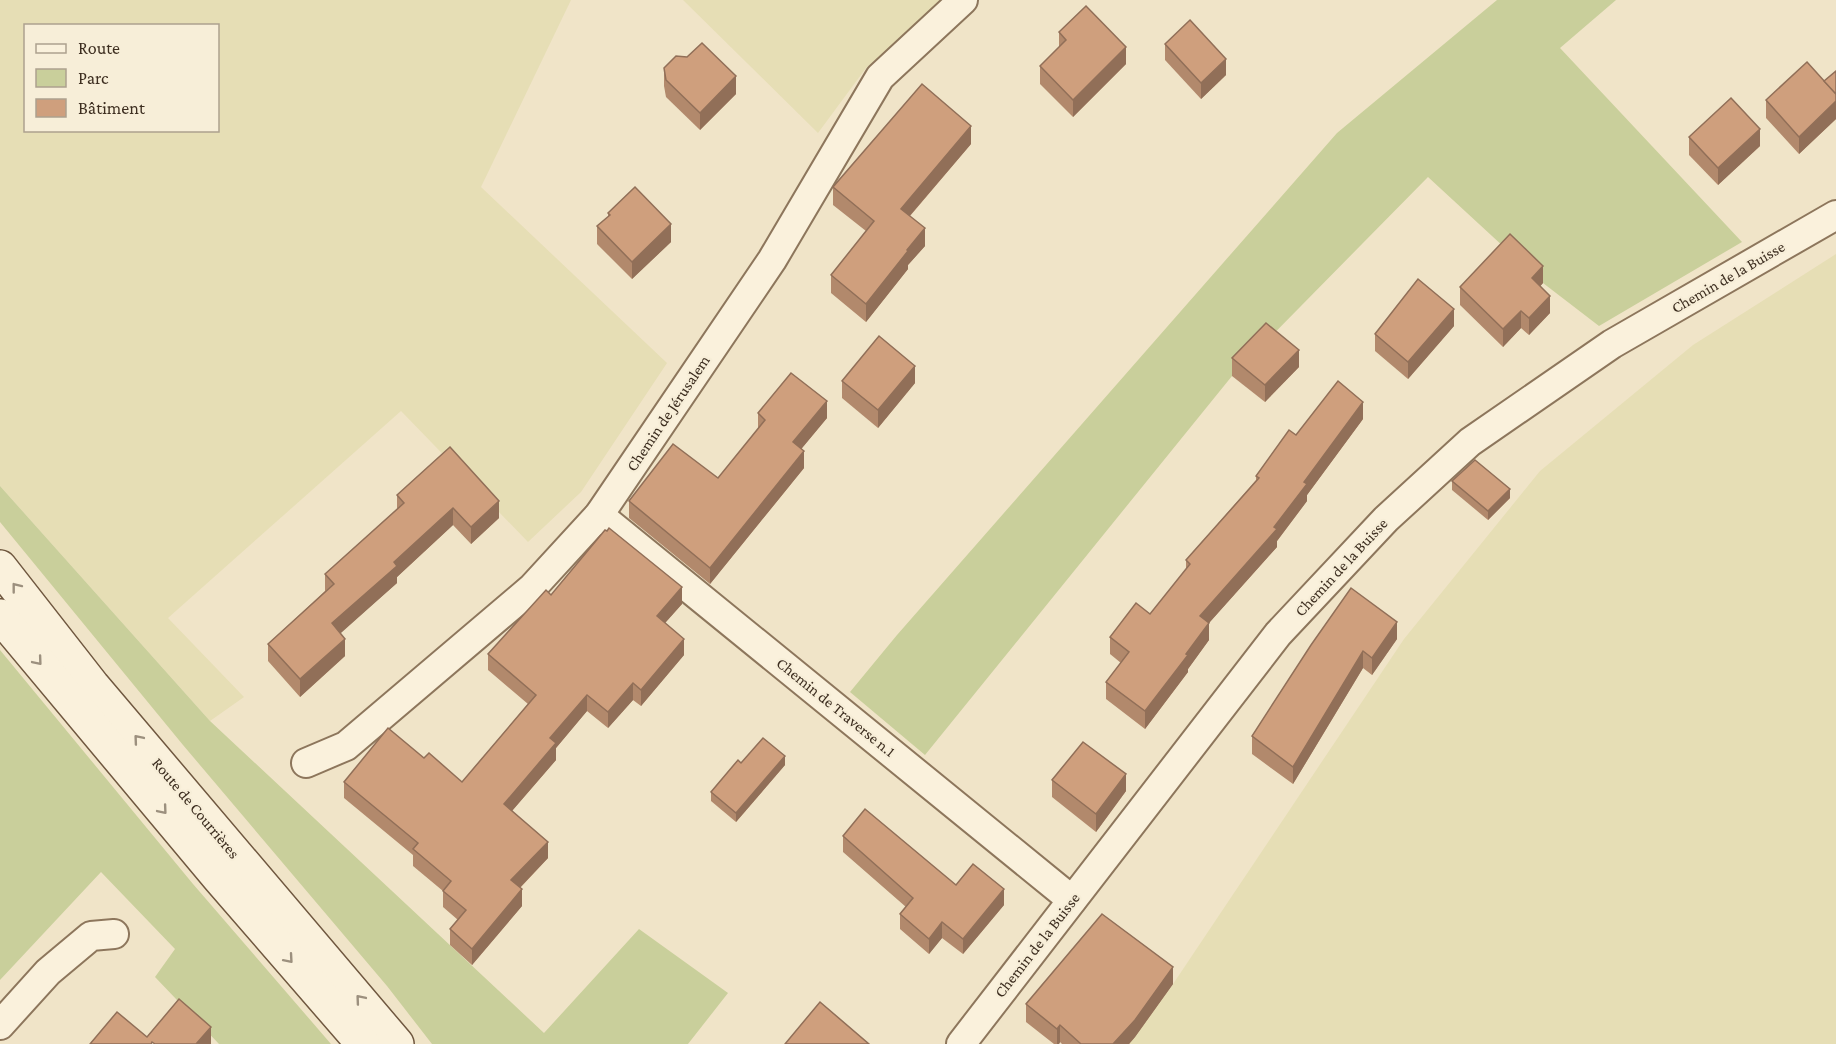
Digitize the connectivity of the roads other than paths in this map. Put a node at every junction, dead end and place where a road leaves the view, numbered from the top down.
1 (963, 0) edge
2 (1836, 215) edge
3 (599, 514) junction
4 (0, 567) edge
5 (0, 616) edge
6 (306, 763) dead end
7 (1072, 900) junction
8 (114, 934) dead end
9 (0, 1025) edge
10 (963, 1043) edge
11 (363, 1044) edge
12 (398, 1044) edge

1 - 3 street, Chemin de Jérusalem
2 - 7 street, Chemin de la Buisse
3 - 6 street, Chemin de Jérusalem
3 - 7 street, Chemin de Traverse n.1
12 -> 4 main road, Route de Courrières
5 -> 11 main road, Route de Courrières
7 - 10 street, Chemin de la Buisse
8 - 9 street

